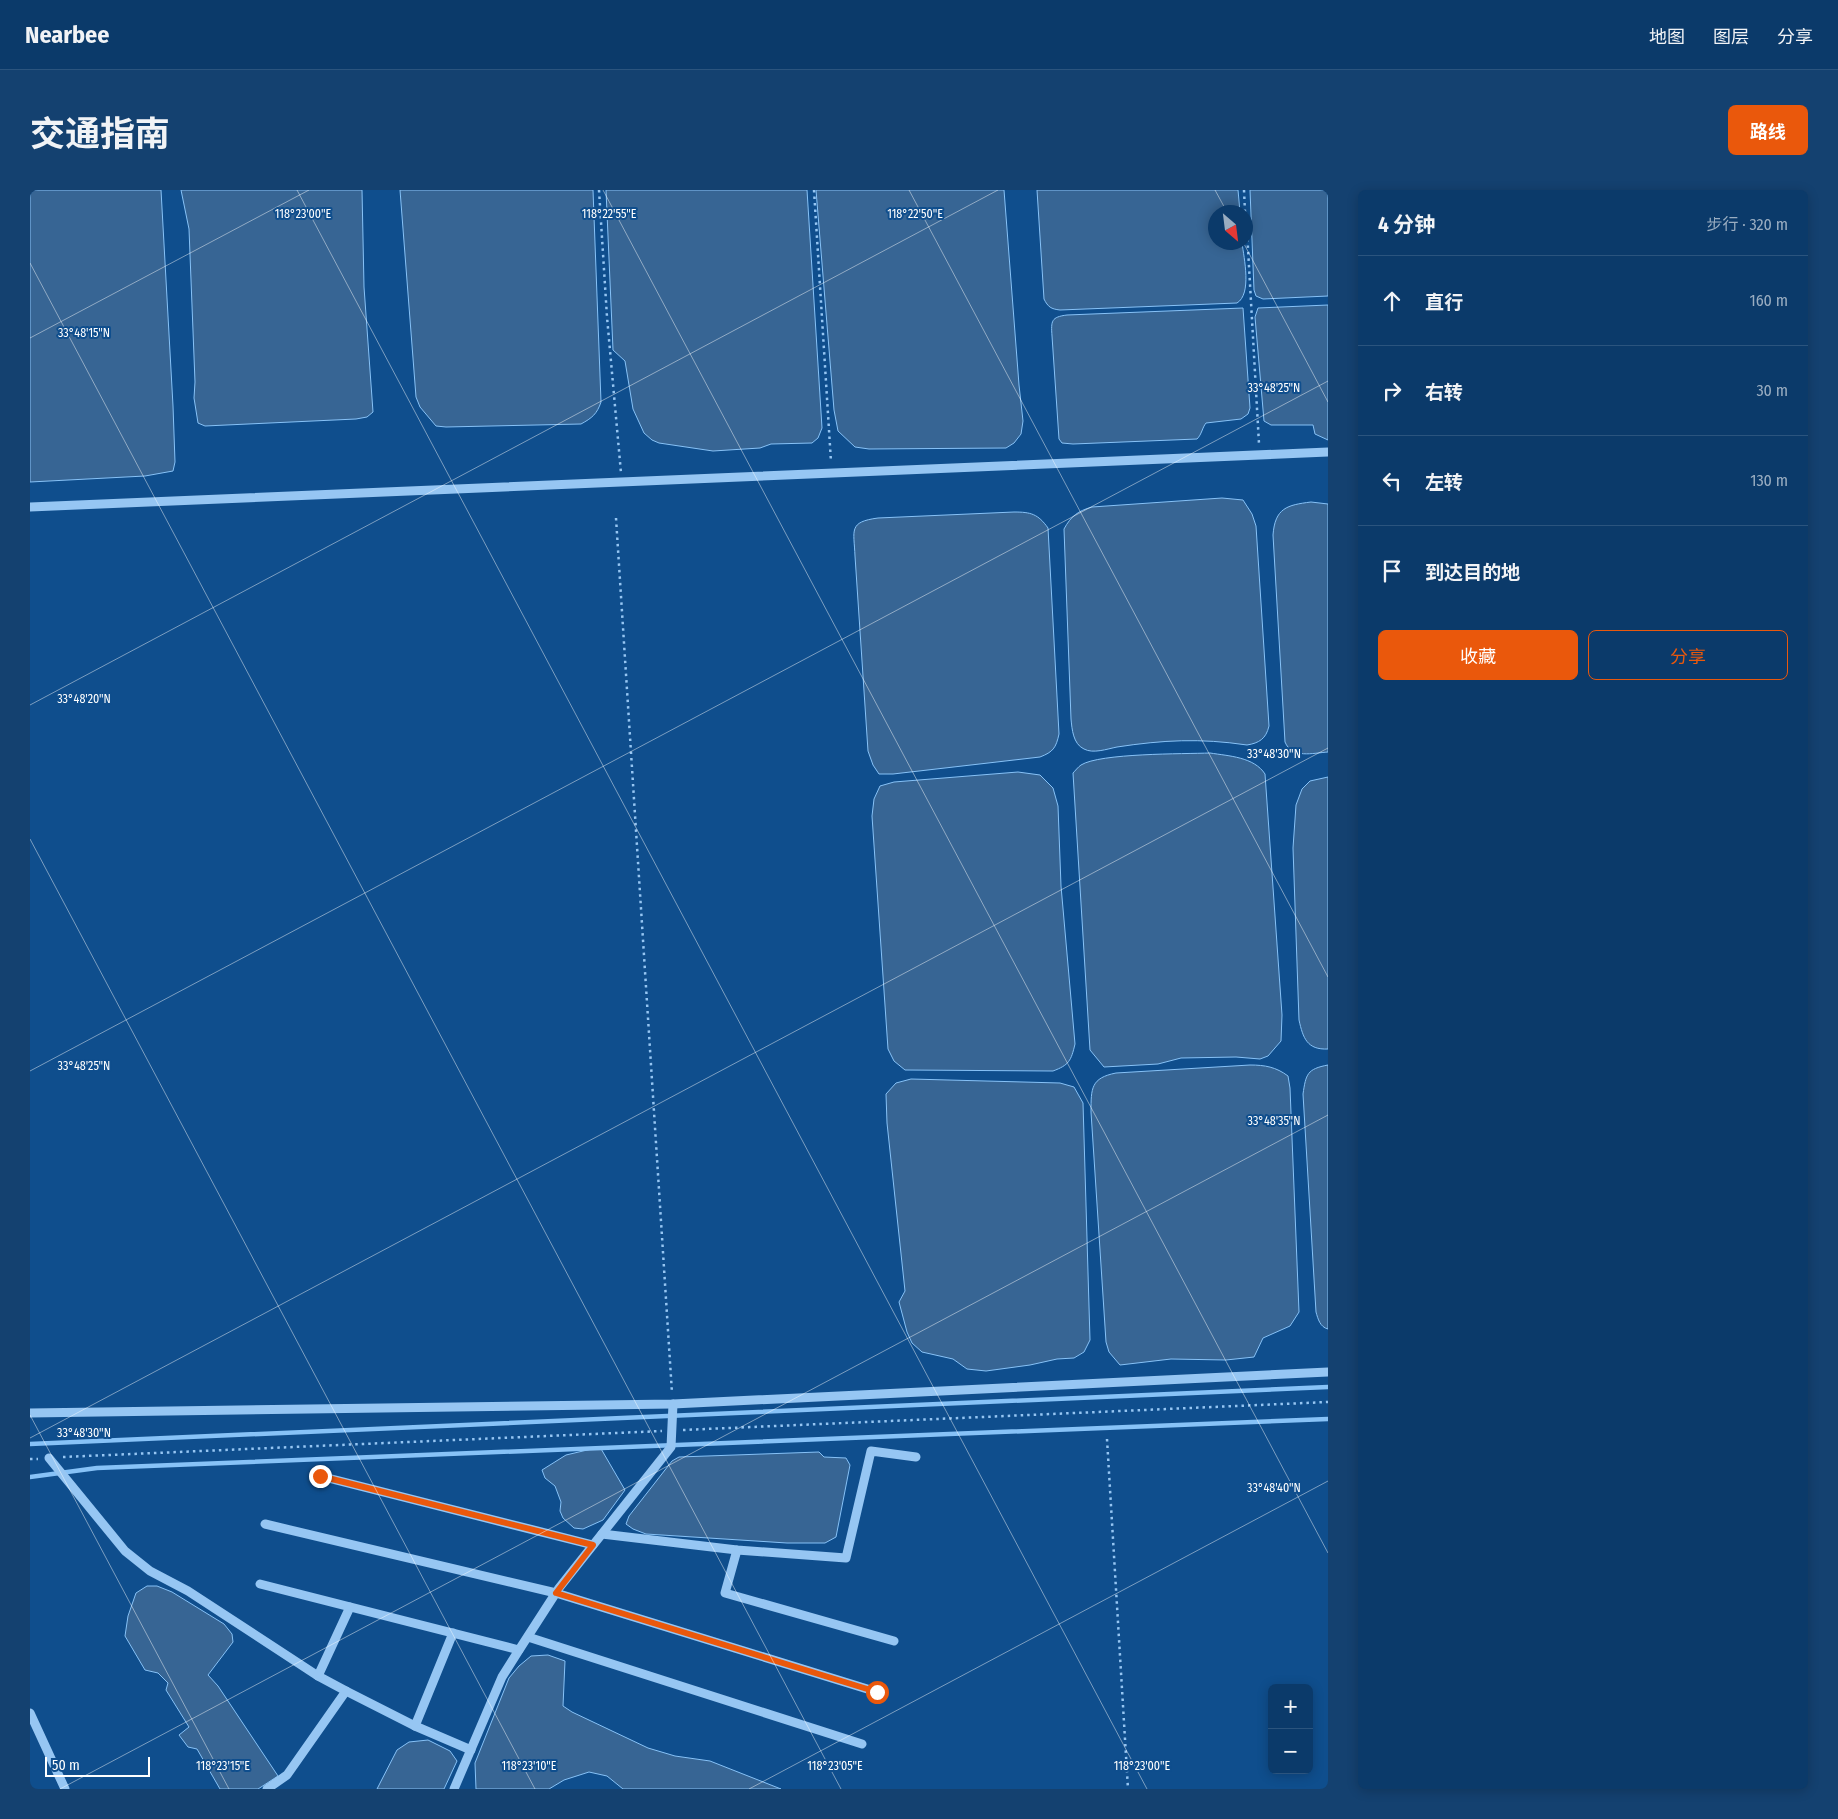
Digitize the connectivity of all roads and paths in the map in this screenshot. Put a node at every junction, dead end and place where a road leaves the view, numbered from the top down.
1 (599, 190) edge
2 (814, 190) edge
3 (1244, 190) edge
4 (1245, 205) edge
5 (1248, 250) edge
6 (1328, 452) edge
7 (1260, 455) junction
8 (831, 473) junction
9 (622, 482) junction
10 (30, 507) edge
11 (616, 518) dead end
12 (1328, 1372) edge
13 (673, 1407) junction
14 (30, 1413) edge
15 (1107, 1440) dead end
16 (916, 1457) dead end
17 (49, 1458) dead end
18 (320, 1476) dead end
19 (265, 1524) dead end
20 (602, 1534) junction
21 (593, 1545) junction
22 (737, 1550) junction
23 (260, 1584) dead end
24 (556, 1593) junction
25 (350, 1607) junction
26 (453, 1633) junction
27 (528, 1637) junction
28 (894, 1640) dead end
29 (520, 1650) junction
30 (318, 1676) junction
31 (346, 1691) junction
32 (877, 1692) dead end
33 (30, 1713) edge
34 (415, 1726) junction
35 (862, 1744) dead end
36 (471, 1750) junction
37 (65, 1789) edge
38 (267, 1789) edge
39 (454, 1789) edge
40 (1128, 1789) edge

1 - 9 path
2 - 8 path
3 - 4 path
5 - 7 path
6 - 7 street
7 - 8 street
8 - 9 street
9 - 10 street
11 - 13 path
12 - 13 street
13 - 14 street
13 - 20 street
15 - 40 path
16 - 22 street
17 - 30 street
18 - 21 street
19 - 24 street
20 - 21 street
20 - 22 street
21 - 24 street
22 - 28 street
23 - 25 street
24 - 27 street
24 - 32 street
25 - 26 street
25 - 30 street
26 - 29 street
26 - 34 street
27 - 29 street
27 - 35 street
29 - 36 street
30 - 31 street
31 - 34 street
31 - 38 street
33 - 37 street
34 - 36 street
36 - 39 street

